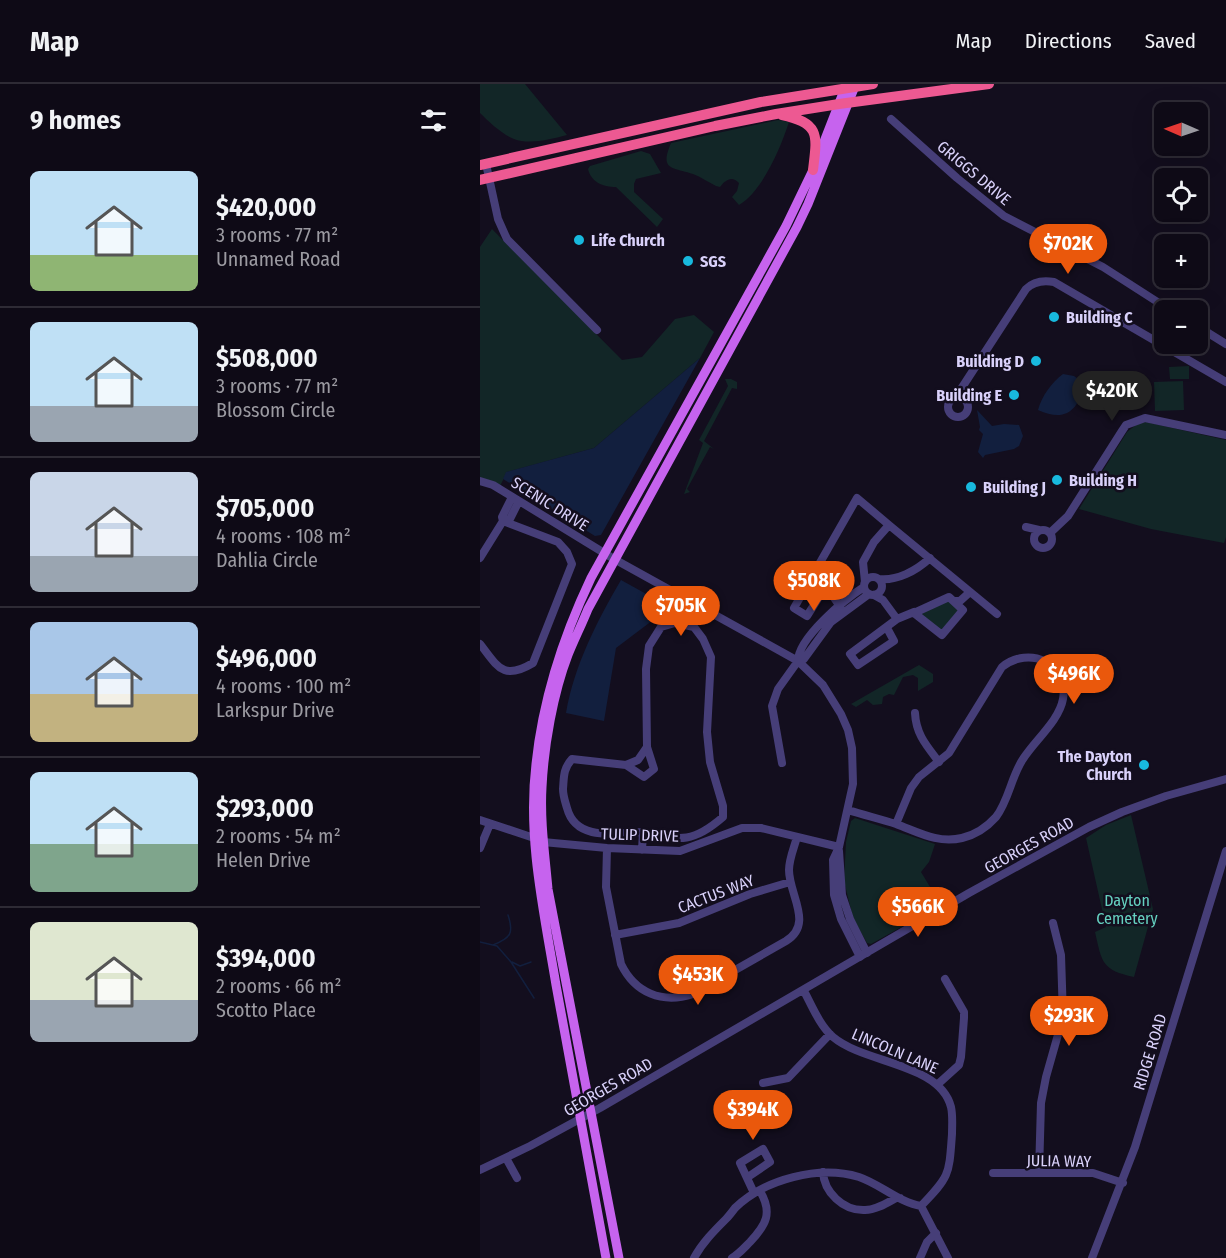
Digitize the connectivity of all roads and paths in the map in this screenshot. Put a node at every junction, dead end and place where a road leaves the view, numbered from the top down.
1 (873, 84) edge
2 (989, 84) edge
3 (851, 86) edge
4 (845, 103) junction
5 (776, 114) junction
6 (891, 119) dead end
7 (483, 164) edge
8 (813, 170) junction
9 (485, 179) edge
10 (1154, 300) edge
11 (597, 330) dead end
12 (1208, 333) edge
13 (1226, 344) edge
14 (1226, 382) edge
15 (959, 397) dead end
16 (1226, 435) edge
17 (480, 481) edge
18 (516, 499) junction
19 (503, 521) junction
20 (889, 525) junction
21 (1026, 527) dead end
22 (1039, 530) junction
23 (1050, 533) junction
24 (604, 553) junction
25 (480, 558) edge
26 (930, 558) junction
27 (614, 559) junction
28 (816, 571) junction
29 (889, 580) junction
30 (826, 586) junction
31 (870, 586) junction
32 (882, 589) junction
33 (970, 591) junction
34 (883, 600) junction
35 (954, 601) junction
36 (696, 604) junction
37 (841, 608) junction
38 (914, 612) junction
39 (998, 614) dead end
40 (897, 619) junction
41 (687, 626) junction
42 (887, 628) junction
43 (480, 644) edge
44 (798, 661) junction
45 (915, 713) dead end
46 (647, 747) junction
47 (939, 762) junction
48 (782, 763) dead end
49 (626, 765) junction
50 (1226, 779) edge
51 (848, 810) junction
52 (480, 820) edge
53 (490, 824) junction
54 (896, 824) junction
55 (643, 832) junction
56 (797, 837) junction
57 (538, 840) junction
58 (839, 847) junction
59 (480, 848) edge
60 (607, 848) junction
61 (642, 850) junction
62 (1226, 851) edge
63 (790, 882) junction
64 (1053, 923) dead end
65 (615, 935) junction
66 (864, 955) junction
67 (945, 979) dead end
68 (804, 991) junction
69 (830, 1034) junction
70 (762, 1083) dead end
71 (938, 1084) junction
72 (592, 1112) junction
73 (579, 1119) junction
74 (506, 1158) junction
75 (480, 1170) edge
76 (823, 1172) junction
77 (993, 1173) dead end
78 (1039, 1173) junction
79 (748, 1177) dead end
80 (517, 1178) dead end
81 (1123, 1183) junction
82 (757, 1192) junction
83 (900, 1198) junction
84 (921, 1206) junction
85 (936, 1233) junction
86 (606, 1258) edge
87 (619, 1258) edge
88 (694, 1258) edge
89 (732, 1258) edge
90 (920, 1258) edge
91 (948, 1258) edge
92 (1092, 1258) edge

1 - 3 highway
2 - 4 highway
3 - 4 main road
3 - 7 highway
4 - 5 highway
4 - 8 main road
4 - 27 main road
5 - 8 highway
5 - 9 highway
6 - 10 street, GRIGGS DRIVE
7 - 9 street
8 - 24 main road
9 - 11 street
12 - 13 street
14 - 15 street
16 - 23 street
17 - 18 street, SCENIC DRIVE
18 - 19 street
18 - 24 street, SCENIC DRIVE
19 - 25 street
19 - 43 street
20 - 26 street
20 - 28 street
20 - 31 street
21 - 22 street
22 - 23 street
22 - 23 street
24 - 27 street, SCENIC DRIVE
24 - 57 main road
26 - 29 street
26 - 33 street
27 - 36 street, SCENIC DRIVE
27 - 57 main road
28 - 30 street
28 - 30 street
29 - 31 street
29 - 32 street
30 - 37 street
31 - 32 street
31 - 34 street
31 - 37 street
32 - 34 street
33 - 35 street
33 - 39 street
34 - 40 street
35 - 38 street
35 - 38 street
36 - 41 street
36 - 44 street, SCENIC DRIVE
37 - 44 street
38 - 40 street
40 - 42 street
41 - 46 street
41 - 55 street
42 - 42 street
44 - 48 street
44 - 51 street, SCENIC DRIVE
45 - 47 street
46 - 49 street
46 - 49 street
47 - 54 street
47 - 54 street
49 - 55 street
50 - 66 street, GEORGES ROAD
51 - 54 street
51 - 58 street, SCENIC DRIVE
52 - 53 street
53 - 57 street
53 - 59 street
55 - 61 street
56 - 58 street, TULIP DRIVE
56 - 61 street, TULIP DRIVE
56 - 63 street
57 - 60 street, TULIP DRIVE
57 - 72 main road
57 - 73 main road
58 - 66 street, SCENIC DRIVE
60 - 61 street, TULIP DRIVE
60 - 65 street
62 - 81 street, RIDGE ROAD
63 - 65 street, CACTUS WAY
63 - 65 street
64 - 78 street
66 - 68 street, GEORGES ROAD
67 - 71 street
68 - 69 street, LINCOLN LANE
68 - 72 street, GEORGES ROAD
69 - 70 street
69 - 71 street, LINCOLN LANE
71 - 84 street, LINCOLN LANE
72 - 73 street, GEORGES ROAD
72 - 87 main road
73 - 74 street, GEORGES ROAD
73 - 86 main road
74 - 75 street, GEORGES ROAD
74 - 80 street
76 - 82 street
76 - 83 street
76 - 83 street
77 - 78 street, JULIA WAY
78 - 81 street, JULIA WAY
79 - 82 street
81 - 92 street, RIDGE ROAD
82 - 88 street
82 - 89 street
83 - 84 street
84 - 85 street
85 - 90 street
85 - 91 street

